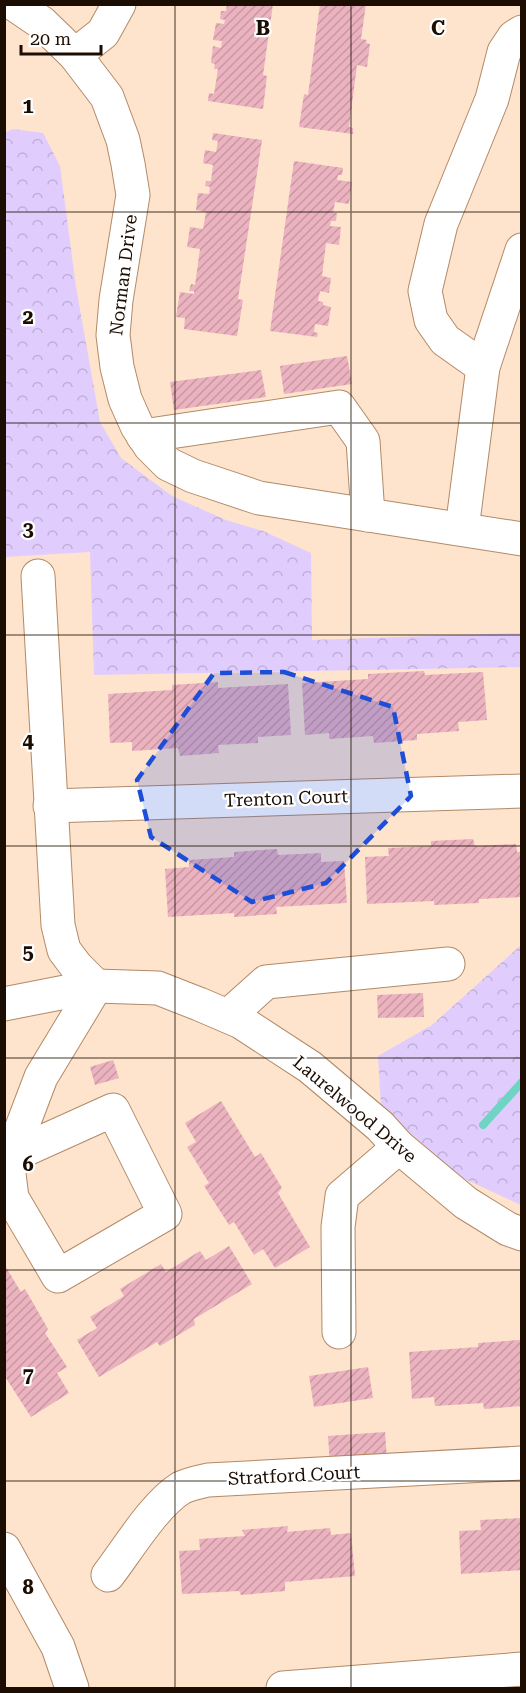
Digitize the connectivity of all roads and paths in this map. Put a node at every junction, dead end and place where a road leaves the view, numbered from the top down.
1 (14, 4) edge
2 (119, 4) edge
3 (522, 32) edge
4 (75, 55) junction
5 (522, 250) edge
6 (483, 367) junction
7 (143, 436) junction
8 (368, 515) junction
9 (462, 529) junction
10 (522, 539) edge
11 (38, 576) dead end
12 (522, 790) edge
13 (50, 806) junction
14 (448, 964) dead end
15 (96, 986) junction
16 (4, 1004) edge
17 (228, 1016) junction
18 (399, 1147) junction
19 (11, 1156) junction
20 (522, 1234) edge
21 (339, 1332) dead end
22 (522, 1463) edge
23 (4, 1549) edge
24 (108, 1575) dead end
25 (522, 1669) edge
26 (72, 1689) edge
27 (283, 1689) edge

1 - 4 street, Norman Drive
2 - 4 street
3 - 6 street
4 - 7 street, Norman Drive
5 - 6 street
6 - 9 street
7 - 8 street, Norman Drive
7 - 8 street
8 - 9 street, Norman Drive
9 - 10 street, Norman Drive
11 - 13 street
12 - 13 street, Trenton Court
13 - 15 street
14 - 17 street
15 - 16 street, Laurelwood Drive
15 - 17 street, Laurelwood Drive
15 - 19 street
17 - 18 street, Laurelwood Drive
18 - 20 street, Laurelwood Drive
18 - 21 street
19 - 19 street
22 - 24 street, Stratford Court
23 - 26 street
25 - 27 street

